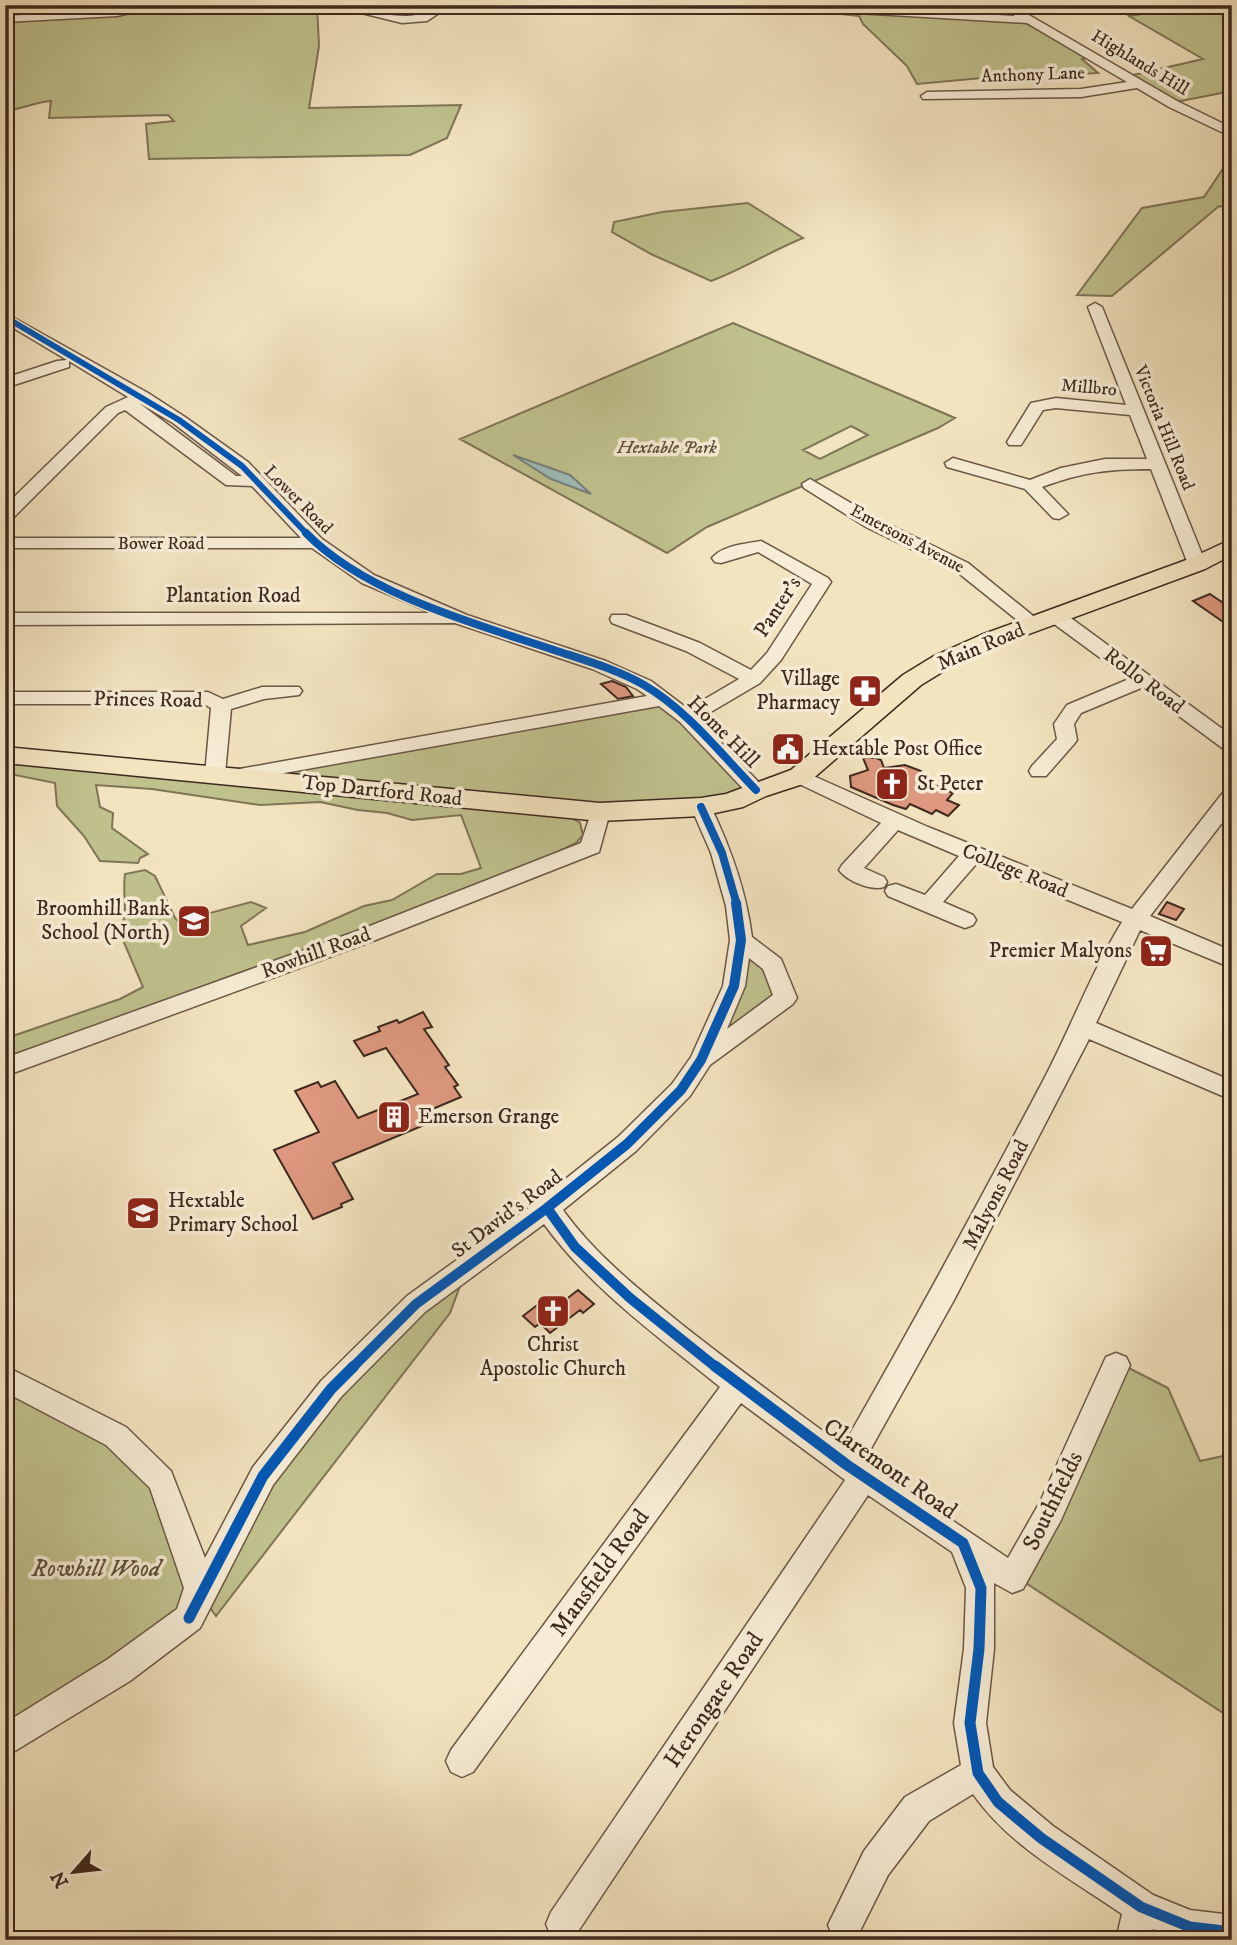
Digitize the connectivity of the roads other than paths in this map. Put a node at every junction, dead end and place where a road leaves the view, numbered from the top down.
1 (160, 5) edge
2 (334, 5) edge
3 (446, 5) edge
4 (772, 5) edge
5 (968, 5) edge
6 (794, 6) edge
7 (1014, 8) edge
8 (899, 9) edge
9 (5, 19) edge
10 (1031, 20) junction
11 (1139, 84) junction
12 (928, 96) dead end
13 (1232, 133) edge
14 (1095, 307) dead end
15 (5, 317) edge
16 (5, 332) edge
17 (63, 364) junction
18 (92, 381) dead end
19 (5, 383) edge
20 (142, 396) junction
21 (126, 403) junction
22 (1138, 411) junction
23 (1015, 442) dead end
24 (953, 463) dead end
25 (1158, 464) junction
26 (257, 481) junction
27 (810, 484) dead end
28 (1031, 485) junction
29 (1059, 514) dead end
30 (5, 516) edge
31 (5, 543) edge
32 (316, 543) junction
33 (1232, 546) edge
34 (721, 558) dead end
35 (1197, 564) junction
36 (5, 619) edge
37 (460, 619) junction
38 (619, 619) dead end
39 (1045, 620) junction
40 (753, 679) junction
41 (1143, 680) junction
42 (292, 691) dead end
43 (5, 698) edge
44 (665, 699) junction
45 (221, 706) junction
46 (687, 718) junction
47 (1232, 746) edge
48 (373, 753) junction
49 (5, 755) edge
50 (1039, 771) dead end
51 (223, 776) junction
52 (800, 776) junction
53 (346, 788) junction
54 (756, 790) junction
55 (1232, 796) edge
56 (701, 807) junction
57 (600, 812) junction
58 (895, 821) junction
59 (972, 855) junction
60 (929, 905) junction
61 (965, 920) dead end
62 (1135, 920) junction
63 (741, 940) junction
64 (1232, 960) edge
65 (1083, 1027) junction
66 (701, 1060) junction
67 (5, 1067) edge
68 (1232, 1091) edge
69 (547, 1208) junction
70 (1116, 1365) dead end
71 (5, 1378) edge
72 (738, 1385) junction
73 (856, 1470) junction
74 (963, 1543) junction
75 (189, 1618) junction
76 (5, 1741) edge
77 (462, 1761) dead end
78 (978, 1773) junction
79 (1141, 1907) junction
80 (563, 1924) dead end
81 (845, 1925) dead end
82 (1232, 1932) edge
83 (1133, 1940) edge

1 - 9 street
2 - 3 street
4 - 6 street
5 - 7 street
6 - 8 street
7 - 10 street, Highlands Hill
8 - 10 street
10 - 11 street, Highlands Hill
11 - 12 street, Anthony Lane
11 - 13 street, Highlands Hill
14 - 22 street, Victoria Hill Road
15 - 20 street, Lower Road
16 - 17 street
17 - 18 street
17 - 19 street
20 - 21 street
20 - 26 street, Lower Road
21 - 26 street
21 - 30 street
22 - 23 street, Millbro
22 - 25 street, Victoria Hill Road
24 - 28 street
25 - 28 street
25 - 35 street, Victoria Hill Road
26 - 32 street, Lower Road
27 - 39 street, Emersons Avenue
28 - 29 street
31 - 32 street, Bower Road
32 - 37 street, Lower Road
33 - 35 main road, Main Road
34 - 40 street, Panter's
35 - 39 main road, Main Road
36 - 37 street, Plantation Road
37 - 44 street, Lower Road
38 - 40 street
39 - 41 street, Rollo Road
39 - 52 main road, Main Road
40 - 46 street, Panter's
41 - 47 street, Rollo Road
41 - 50 street
42 - 45 street
43 - 45 street, Princes Road
44 - 46 street, Home Hill
44 - 48 street, Home Hill
45 - 51 street, Princes Road
46 - 54 street, Home Hill
48 - 51 street, Home Hill
48 - 53 street, Home Hill
49 - 51 main road, Top Dartford Road
51 - 53 main road, Top Dartford Road
52 - 54 main road, Main Road
52 - 58 street, College Road
53 - 57 main road, Top Dartford Road
54 - 56 main road, Top Dartford Road
55 - 62 street
56 - 57 main road, Top Dartford Road
56 - 63 street, St David's Road
57 - 67 street, Rowhill Road
58 - 59 street, College Road
58 - 60 street
59 - 60 street
59 - 62 street, College Road
60 - 61 street
62 - 64 street, College Road
62 - 65 street, Malyons Road
63 - 66 street, St David's Road
63 - 66 street, St David's Road
65 - 68 street
65 - 73 street, Malyons Road
66 - 69 street, St David's Road
69 - 72 street, Claremont Road
69 - 75 street, St David's Road
70 - 74 street, Southfields
71 - 75 street
72 - 73 street, Claremont Road
72 - 77 street, Mansfield Road
73 - 74 street, Claremont Road
73 - 80 street, Herongate Road
74 - 78 street, Claremont Road
75 - 76 street
78 - 79 street, Claremont Road
78 - 81 street
79 - 82 street, Claremont Road
79 - 83 street

